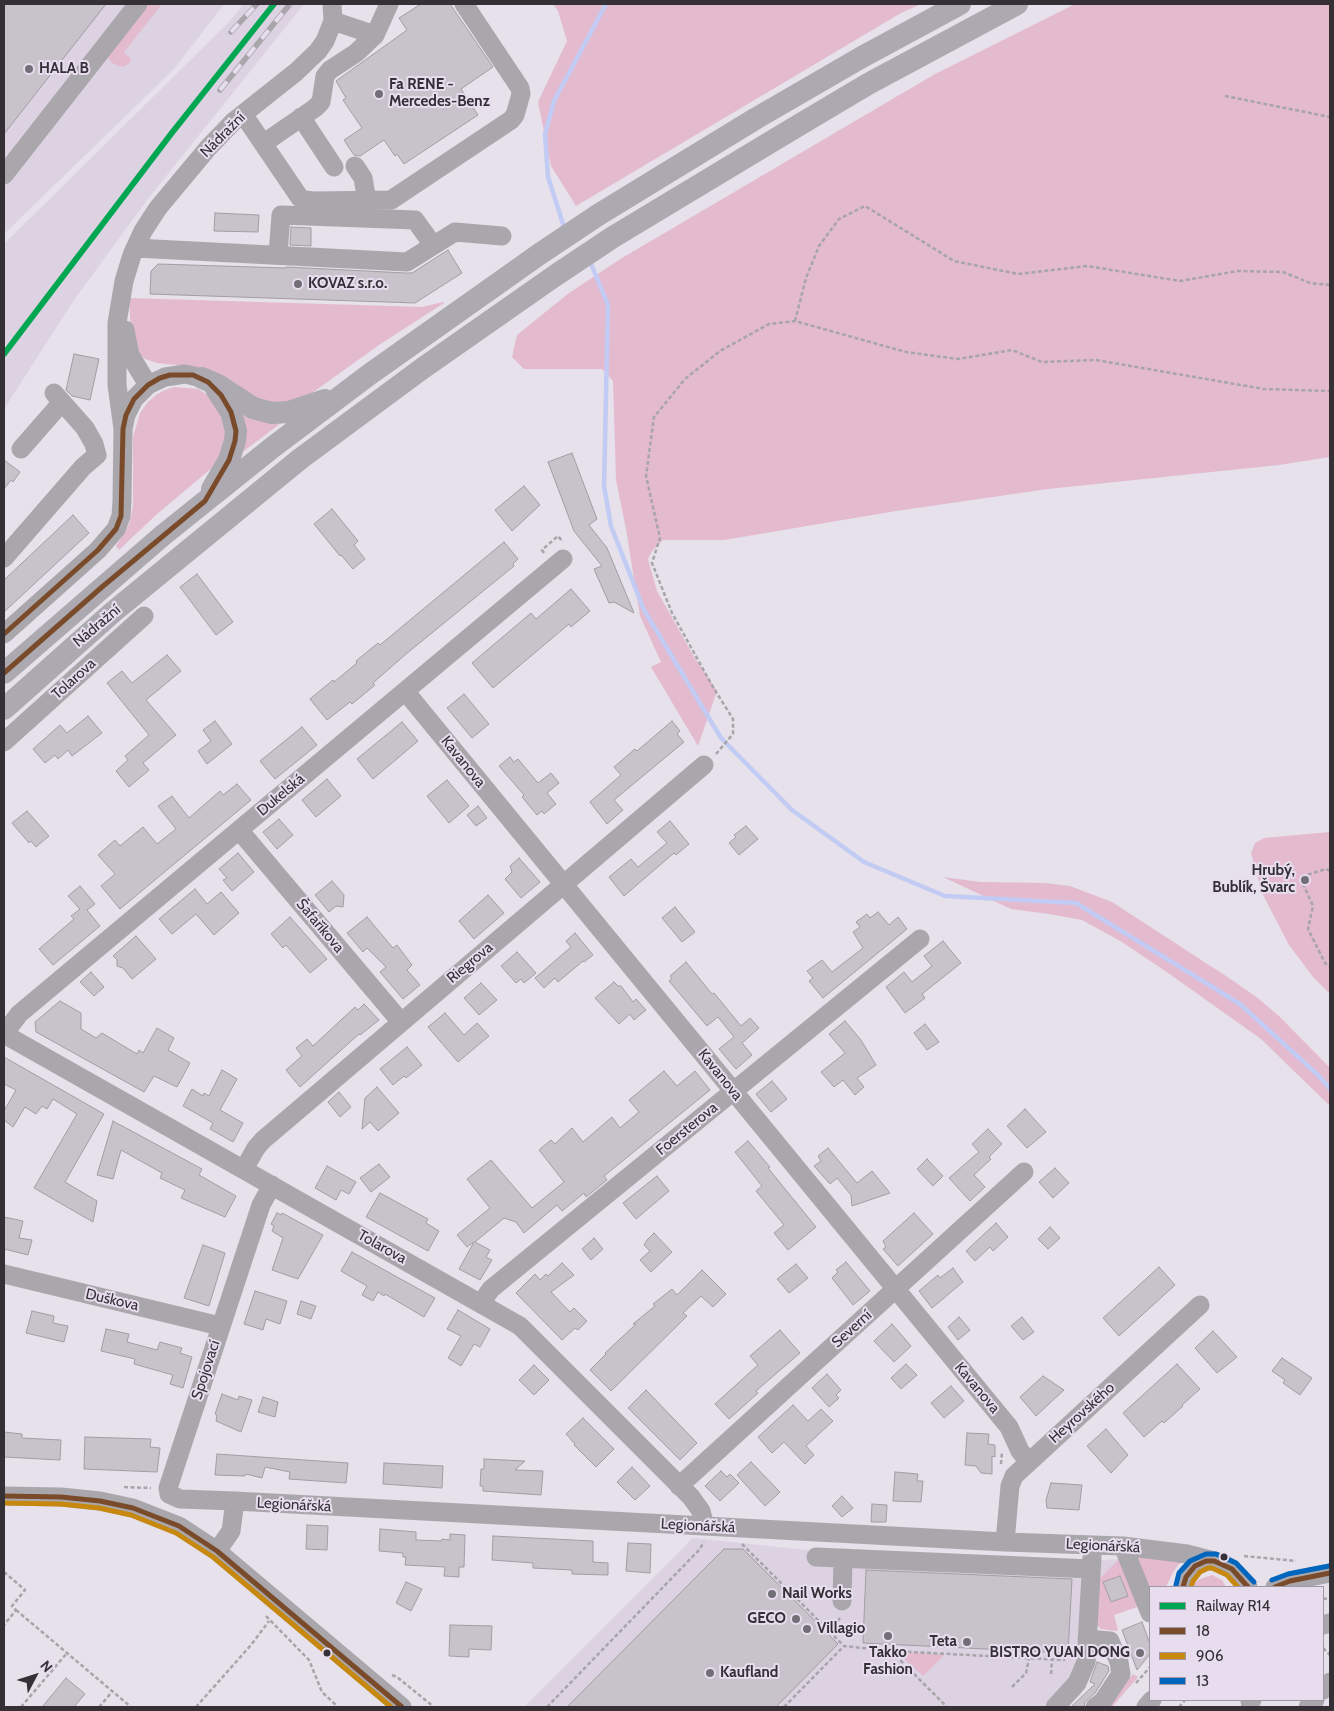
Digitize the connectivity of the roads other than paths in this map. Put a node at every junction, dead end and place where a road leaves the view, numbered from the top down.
1 (138, 4) edge
2 (389, 4) edge
3 (464, 4) edge
4 (960, 4) edge
5 (1017, 4) edge
6 (333, 12) edge
7 (375, 35) junction
8 (243, 114) junction
9 (302, 117) junction
10 (264, 143) junction
11 (355, 166) dead end
12 (334, 167) dead end
13 (4, 175) edge
14 (367, 201) junction
15 (502, 236) dead end
16 (432, 245) junction
17 (135, 248) junction
18 (278, 255) junction
19 (124, 281) junction
20 (202, 378) junction
21 (148, 385) junction
22 (344, 393) junction
23 (123, 429) junction
24 (21, 449) dead end
25 (97, 455) junction
26 (123, 456) junction
27 (205, 501) junction
28 (4, 558) edge
29 (563, 559) dead end
30 (144, 616) dead end
31 (4, 634) edge
32 (4, 673) edge
33 (405, 691) junction
34 (4, 709) edge
35 (4, 742) edge
36 (704, 765) dead end
37 (239, 830) junction
38 (563, 884) junction
39 (920, 939) dead end
40 (401, 1022) junction
41 (4, 1034) edge
42 (733, 1091) junction
43 (244, 1169) junction
44 (1024, 1172) dead end
45 (272, 1185) junction
46 (4, 1274) edge
47 (896, 1289) junction
48 (481, 1303) junction
49 (1200, 1306) dead end
50 (220, 1326) junction
51 (1029, 1462) junction
52 (680, 1486) junction
53 (4, 1496) edge
54 (235, 1502) junction
55 (705, 1526) junction
56 (1005, 1542) junction
57 (1092, 1546) junction
58 (1123, 1546) junction
59 (217, 1551) junction
60 (816, 1557) dead end
61 (843, 1558) junction
62 (1214, 1561) junction
63 (1091, 1569) junction
64 (1330, 1573) edge
65 (1183, 1586) edge
66 (1247, 1586) edge
67 (1278, 1586) edge
68 (842, 1601) dead end
69 (1149, 1611) edge
70 (1087, 1639) junction
71 (402, 1707) edge
72 (1055, 1707) edge
73 (1095, 1707) edge

1 - 13 street
2 - 7 street
3 - 14 street
4 - 22 main road
5 - 34 main road, Nádražní
6 - 7 street
6 - 8 street, Nádražní
7 - 9 street
8 - 10 street
8 - 17 street, Nádražní
9 - 10 street
9 - 12 street
10 - 14 street
11 - 14 street
15 - 16 street
16 - 18 street
16 - 18 street
17 - 18 street
17 - 19 street, Nádražní
19 - 21 street
19 - 23 street
20 - 21 street
20 - 22 main road
20 - 27 main road
21 - 23 street
22 - 27 main road, Nádražní
23 - 26 street
24 - 25 street
25 - 26 street
25 - 28 street
26 - 31 street
27 - 32 main road, Nádražní
29 - 33 street, Dukelská
30 - 35 street, Tolarova
33 - 37 street, Dukelská
33 - 38 street, Kavanova
36 - 38 street, Riegrova
37 - 40 street, Šafaříkova
37 - 41 street, Dukelská
38 - 40 street, Riegrova
38 - 42 street, Kavanova
39 - 42 street, Foersterova
40 - 43 street, Riegrova
41 - 43 street, Tolarova
42 - 47 street, Kavanova
42 - 48 street, Foersterova
43 - 45 street, Tolarova
44 - 47 street, Severní
45 - 48 street, Tolarova
45 - 50 street, Spojovací
46 - 50 street, Duškova
47 - 51 street, Kavanova
47 - 52 street, Severní
48 - 52 street, Tolarova
49 - 51 street, Heyrovského
50 - 54 street, Spojovací
51 - 56 street, Heyrovského
52 - 55 street, Tolarova
53 - 59 street
54 - 55 street, Legionářská
54 - 59 street, Legionářská
55 - 56 street, Legionářská
56 - 57 street, Legionářská
57 - 58 street, Legionářská
57 - 63 street
58 - 62 street, Legionářská
58 - 69 street
59 - 71 street
60 - 61 street
61 - 63 street
61 - 68 street
62 - 65 street
62 - 66 street, Legionářská
63 - 70 street
64 - 67 street
70 - 72 street
70 - 73 street

